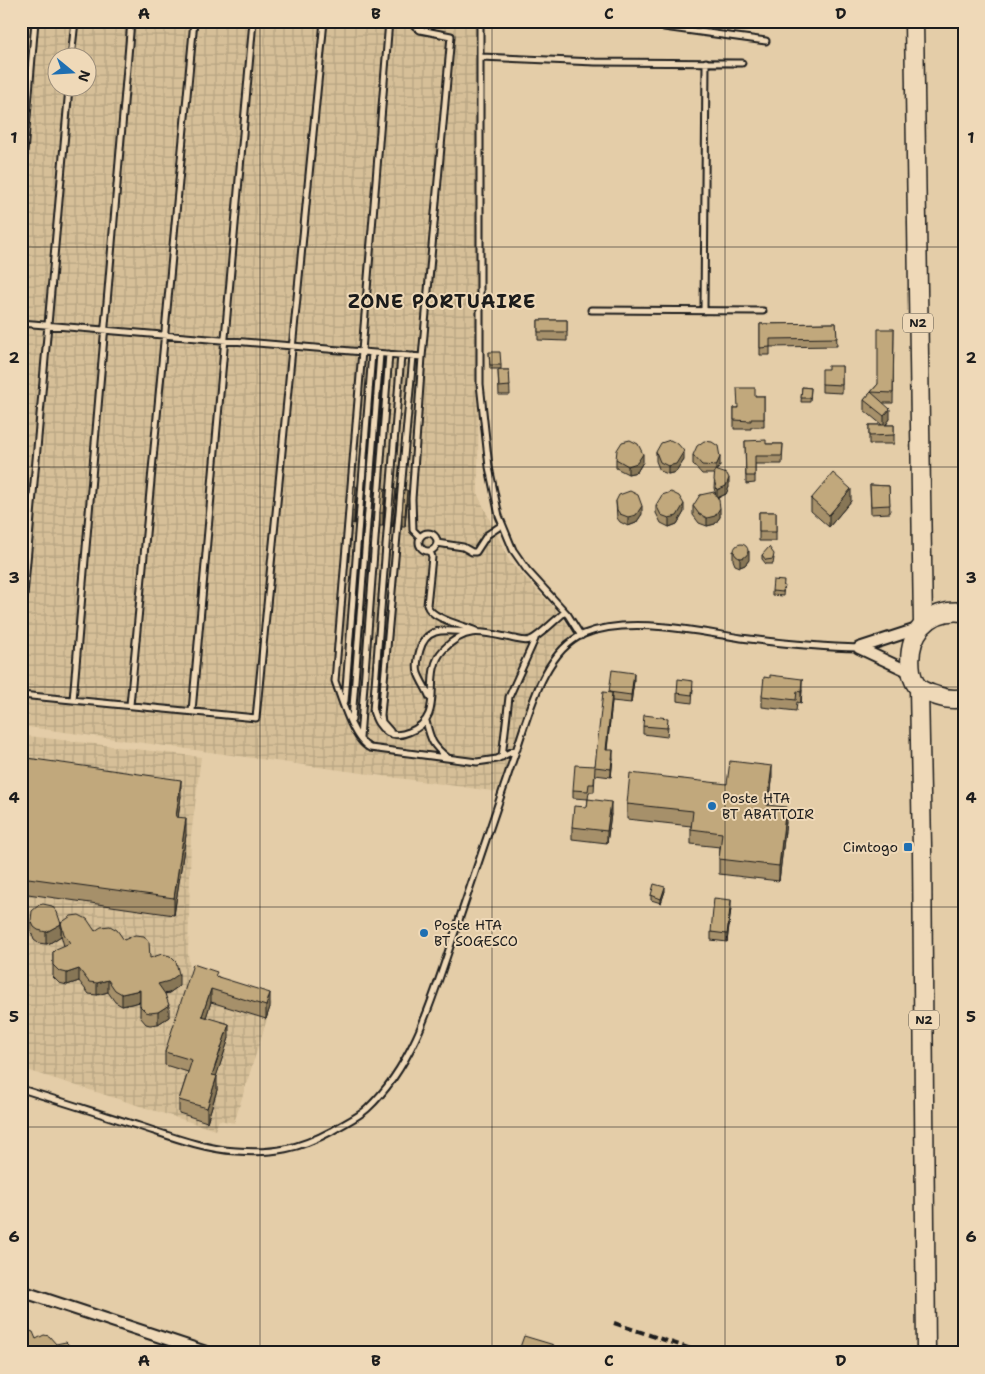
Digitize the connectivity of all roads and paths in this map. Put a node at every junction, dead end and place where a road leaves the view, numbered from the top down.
1 (35, 21) edge
2 (74, 21) edge
3 (131, 21) edge
4 (194, 21) edge
5 (253, 21) edge
6 (324, 21) edge
7 (389, 21) edge
8 (409, 21) edge
9 (480, 21) edge
10 (620, 21) edge
11 (914, 21) edge
12 (766, 41) dead end
13 (72, 48) edge
14 (480, 57) junction
15 (706, 62) junction
16 (742, 63) dead end
17 (68, 98) edge
18 (21, 189) edge
19 (592, 310) dead end
20 (704, 311) junction
21 (763, 311) dead end
22 (21, 323) edge
23 (48, 325) junction
24 (105, 330) junction
25 (165, 335) junction
26 (225, 340) junction
27 (292, 346) junction
28 (363, 352) junction
29 (372, 353) junction
30 (380, 354) junction
31 (389, 354) junction
32 (401, 355) junction
33 (414, 356) junction
34 (422, 357) junction
35 (502, 525) junction
36 (420, 537) junction
37 (437, 543) junction
38 (430, 551) junction
39 (565, 612) junction
40 (964, 612) edge
41 (921, 627) junction
42 (21, 629) edge
43 (478, 632) junction
44 (581, 636) junction
45 (535, 639) junction
46 (858, 648) junction
47 (915, 681) junction
48 (21, 695) edge
49 (964, 698) edge
50 (73, 700) junction
51 (431, 704) junction
52 (344, 705) junction
53 (130, 706) junction
54 (192, 712) junction
55 (426, 721) junction
56 (351, 722) junction
57 (396, 735) junction
58 (360, 739) junction
59 (516, 749) junction
60 (502, 756) junction
61 (449, 758) junction
62 (21, 1088) edge
63 (21, 1291) edge
64 (209, 1353) edge
65 (926, 1353) edge

1 - 18 lane
2 - 13 lane
3 - 24 lane
4 - 25 lane
5 - 26 lane
6 - 27 lane
7 - 28 lane
8 - 34 lane
9 - 14 lane
10 - 12 lane
11 - 41 highway, N2
14 - 15 lane
14 - 35 lane
15 - 16 lane
15 - 20 lane
17 - 23 lane
19 - 20 lane
20 - 21 lane
22 - 23 lane
23 - 24 lane
23 - 42 lane
24 - 25 lane
24 - 50 lane
25 - 26 lane
25 - 53 lane
26 - 27 lane
26 - 54 lane
27 - 28 lane
27 - 54 lane
28 - 29 lane
28 - 52 lane
29 - 30 lane
29 - 52 lane
30 - 31 lane
30 - 56 lane
31 - 32 lane
31 - 58 lane
32 - 33 lane
32 - 57 lane
33 - 34 lane
33 - 57 lane
34 - 36 lane
35 - 37 lane
35 - 39 lane
36 - 37 lane
36 - 38 lane
37 - 38 lane
38 - 43 lane
39 - 44 lane
39 - 45 lane
40 - 41 highway
41 - 46 street
41 - 47 highway, N2
43 - 45 lane
43 - 51 lane
43 - 51 lane
44 - 46 lane
44 - 59 lane
45 - 60 lane
46 - 47 street
47 - 49 highway
47 - 65 highway, N2
48 - 50 lane
50 - 53 lane
51 - 55 lane
52 - 56 lane
53 - 54 lane
55 - 57 lane
55 - 61 lane
56 - 58 lane
58 - 61 lane
59 - 60 lane
59 - 62 lane
60 - 61 lane
63 - 64 street

